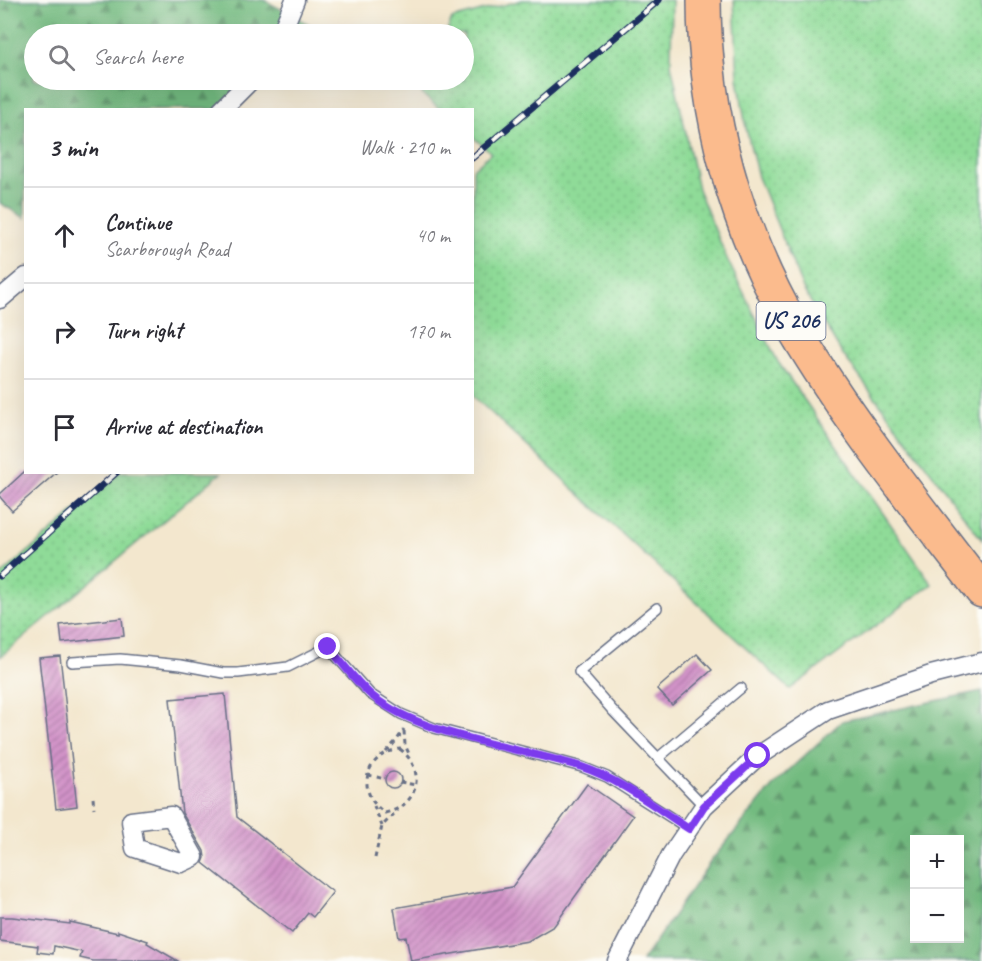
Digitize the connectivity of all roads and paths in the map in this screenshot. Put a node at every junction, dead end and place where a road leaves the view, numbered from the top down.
1 (295, 0) edge
2 (705, 0) edge
3 (285, 24) edge
4 (241, 90) edge
5 (223, 108) edge
6 (24, 280) edge
7 (0, 299) edge
8 (982, 591) edge
9 (657, 608) dead end
10 (72, 662) dead end
11 (982, 662) edge
12 (741, 688) dead end
13 (385, 753) junction
14 (658, 758) junction
15 (412, 761) junction
16 (368, 775) junction
17 (385, 778) dead end
18 (400, 782) dead end
19 (416, 785) junction
20 (93, 798) dead end
21 (373, 802) junction
22 (704, 806) junction
23 (401, 807) junction
24 (93, 808) dead end
25 (382, 826) junction
26 (689, 829) junction
27 (375, 858) dead end
28 (616, 961) edge

1 - 3 street
2 - 8 highway, US 206
4 - 5 street
6 - 7 street
9 - 14 lane
10 - 26 lane
11 - 22 street
12 - 14 lane
13 - 15 path
13 - 15 path
13 - 16 path
14 - 22 lane
15 - 19 path
16 - 17 path
16 - 21 path
18 - 19 path
19 - 23 path
20 - 24 path
21 - 23 path
21 - 25 path
22 - 26 street
23 - 25 path
25 - 27 path
26 - 28 street

